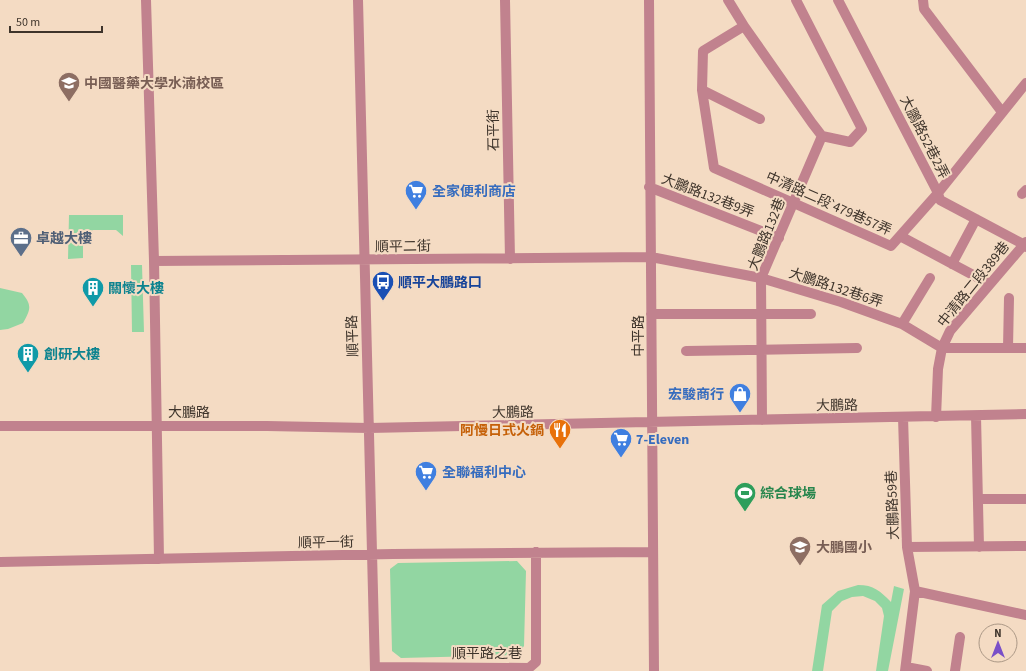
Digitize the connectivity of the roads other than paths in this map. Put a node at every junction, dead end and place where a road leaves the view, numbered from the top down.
1 (146, 0) edge
2 (358, 0) edge
3 (505, 0) edge
4 (649, 0) edge
5 (728, 0) edge
6 (796, 0) edge
7 (838, 0) edge
8 (923, 0) edge
9 (744, 26) junction
10 (1026, 83) edge
11 (702, 90) junction
12 (1002, 112) junction
13 (760, 119) dead end
14 (822, 136) junction
15 (649, 187) junction
16 (938, 193) junction
17 (794, 202) junction
18 (976, 219) junction
19 (900, 236) junction
20 (778, 238) junction
21 (1025, 244) edge
22 (652, 257) junction
23 (510, 258) junction
24 (365, 260) junction
25 (154, 261) junction
26 (952, 264) junction
27 (761, 278) junction
28 (930, 278) dead end
29 (990, 284) junction
30 (1009, 298) dead end
31 (651, 314) junction
32 (762, 314) junction
33 (811, 314) dead end
34 (902, 324) junction
35 (857, 348) dead end
36 (942, 348) junction
37 (1008, 348) junction
38 (1026, 348) edge
39 (762, 350) junction
40 (686, 351) dead end
41 (1026, 414) edge
42 (976, 416) junction
43 (903, 417) junction
44 (936, 417) junction
45 (762, 420) junction
46 (652, 423) junction
47 (0, 426) edge
48 (157, 426) junction
49 (369, 428) junction
50 (978, 499) junction
51 (1026, 499) edge
52 (979, 546) junction
53 (1026, 546) edge
54 (907, 547) junction
55 (536, 552) junction
56 (653, 552) junction
57 (372, 555) junction
58 (159, 559) junction
59 (0, 562) edge
60 (915, 590) junction
61 (1026, 615) edge
62 (960, 637) dead end
63 (375, 669) edge
64 (905, 669) edge
65 (654, 671) edge
66 (927, 671) edge
67 (955, 671) edge

1 - 25 street
2 - 24 street, 順平路
3 - 23 street, 石平街
4 - 15 street, 中平路
5 - 9 street
6 - 14 street
7 - 16 street, 大鵬路52巷2弄
8 - 12 street
9 - 11 street, 中清路二段ˋ479巷57弄
9 - 14 street
10 - 12 street, 中清路二段ˋ479巷57弄
11 - 13 street
11 - 17 street, 中清路二段ˋ479巷57弄
12 - 16 street, 中清路二段ˋ479巷57弄
14 - 17 street, 大鵬路132巷
15 - 20 street, 大鵬路132巷9弄
15 - 22 street, 中平路
16 - 18 street, 大鵬路52巷2弄
16 - 19 street, 中清路二段ˋ479巷57弄
17 - 19 street, 中清路二段ˋ479巷57弄
17 - 20 street, 大鵬路132巷
18 - 21 street, 大鵬路52巷2弄
18 - 26 street
19 - 26 street
20 - 27 street, 大鵬路132巷
21 - 29 street, 中清路二段389巷
22 - 23 street, 順平二街
22 - 27 street, 大鵬路132巷6弄
22 - 31 street, 中平路
23 - 24 street, 順平二街
24 - 25 street, 順平二街
24 - 49 street, 順平路
25 - 48 street
26 - 29 street
27 - 32 street, 大鵬路132巷
27 - 34 street, 大鵬路132巷6弄
28 - 34 street
29 - 36 street, 中清路二段389巷
30 - 37 street
31 - 32 street
31 - 46 street, 中平路
32 - 33 street
32 - 39 street, 大鵬路132巷
34 - 36 street, 大鵬路132巷6弄
35 - 39 street
36 - 37 street
36 - 44 street, 中清路二段389巷
37 - 38 street
39 - 40 street
39 - 45 street, 大鵬路132巷
41 - 42 street, 大鵬路
42 - 44 street, 大鵬路
42 - 50 street
43 - 44 street, 大鵬路
43 - 45 street, 大鵬路
43 - 54 street, 大鵬路59巷
45 - 46 street, 大鵬路
46 - 49 street, 大鵬路
46 - 56 street, 中平路
47 - 48 street, 大鵬路
48 - 49 street, 大鵬路
48 - 58 street
49 - 57 street, 順平路
50 - 51 street
50 - 52 street
52 - 53 street
52 - 54 street
54 - 60 street, 大鵬路59巷
55 - 56 street, 順平一街
55 - 57 street, 順平一街
55 - 63 street, 順平路之巷
56 - 65 street, 中平路
57 - 58 street, 順平一街
57 - 63 street, 順平路
58 - 59 street, 順平一街
60 - 61 street
60 - 64 street, 大鵬路59巷
62 - 67 street
64 - 66 street

